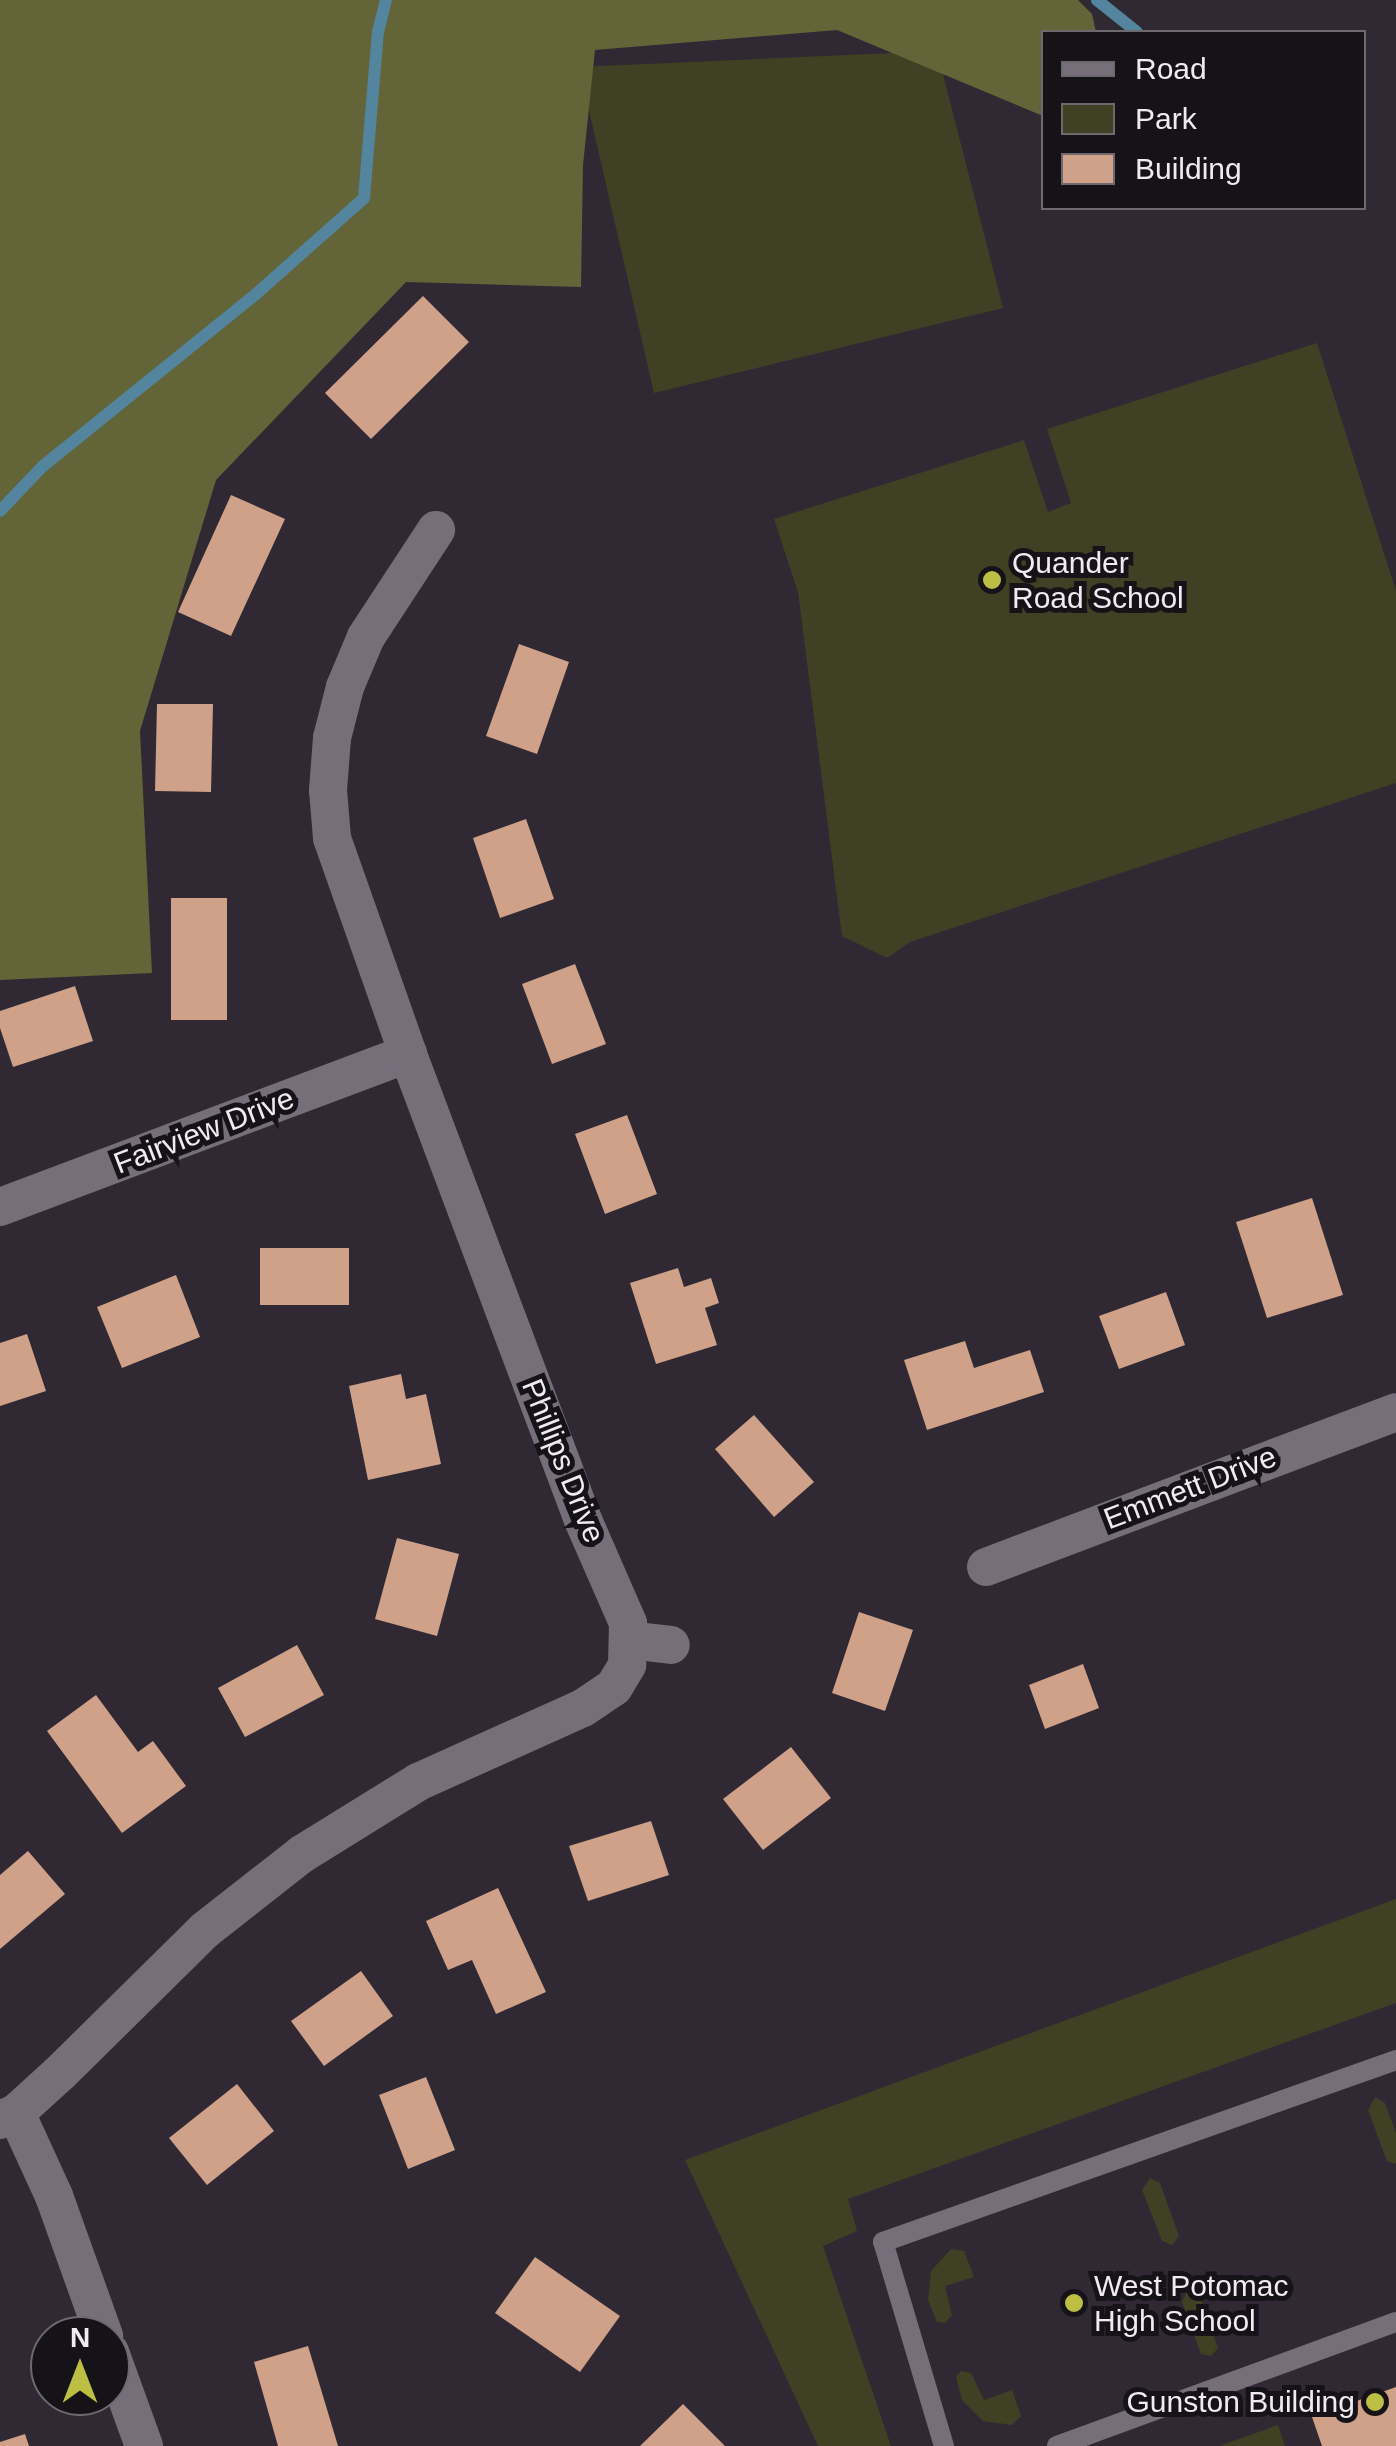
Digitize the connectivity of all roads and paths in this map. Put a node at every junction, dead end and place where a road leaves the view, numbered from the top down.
1 (436, 530) dead end
2 (408, 1054) junction
3 (0, 1207) edge
4 (1396, 1412) edge
5 (986, 1567) dead end
6 (630, 1640) junction
7 (672, 1646) dead end
8 (1396, 2060) edge
9 (8, 2117) edge
10 (97, 2316) edge
11 (1396, 2322) edge
12 (130, 2407) edge
13 (144, 2446) edge
14 (944, 2446) edge
15 (1058, 2446) edge

1 - 2 street, Phillips Drive
2 - 3 street, Fairview Drive
2 - 6 street, Phillips Drive
4 - 5 street, Emmett Drive
6 - 7 street
6 - 9 street
8 - 14 lane
9 - 10 street
11 - 15 lane
12 - 13 street

